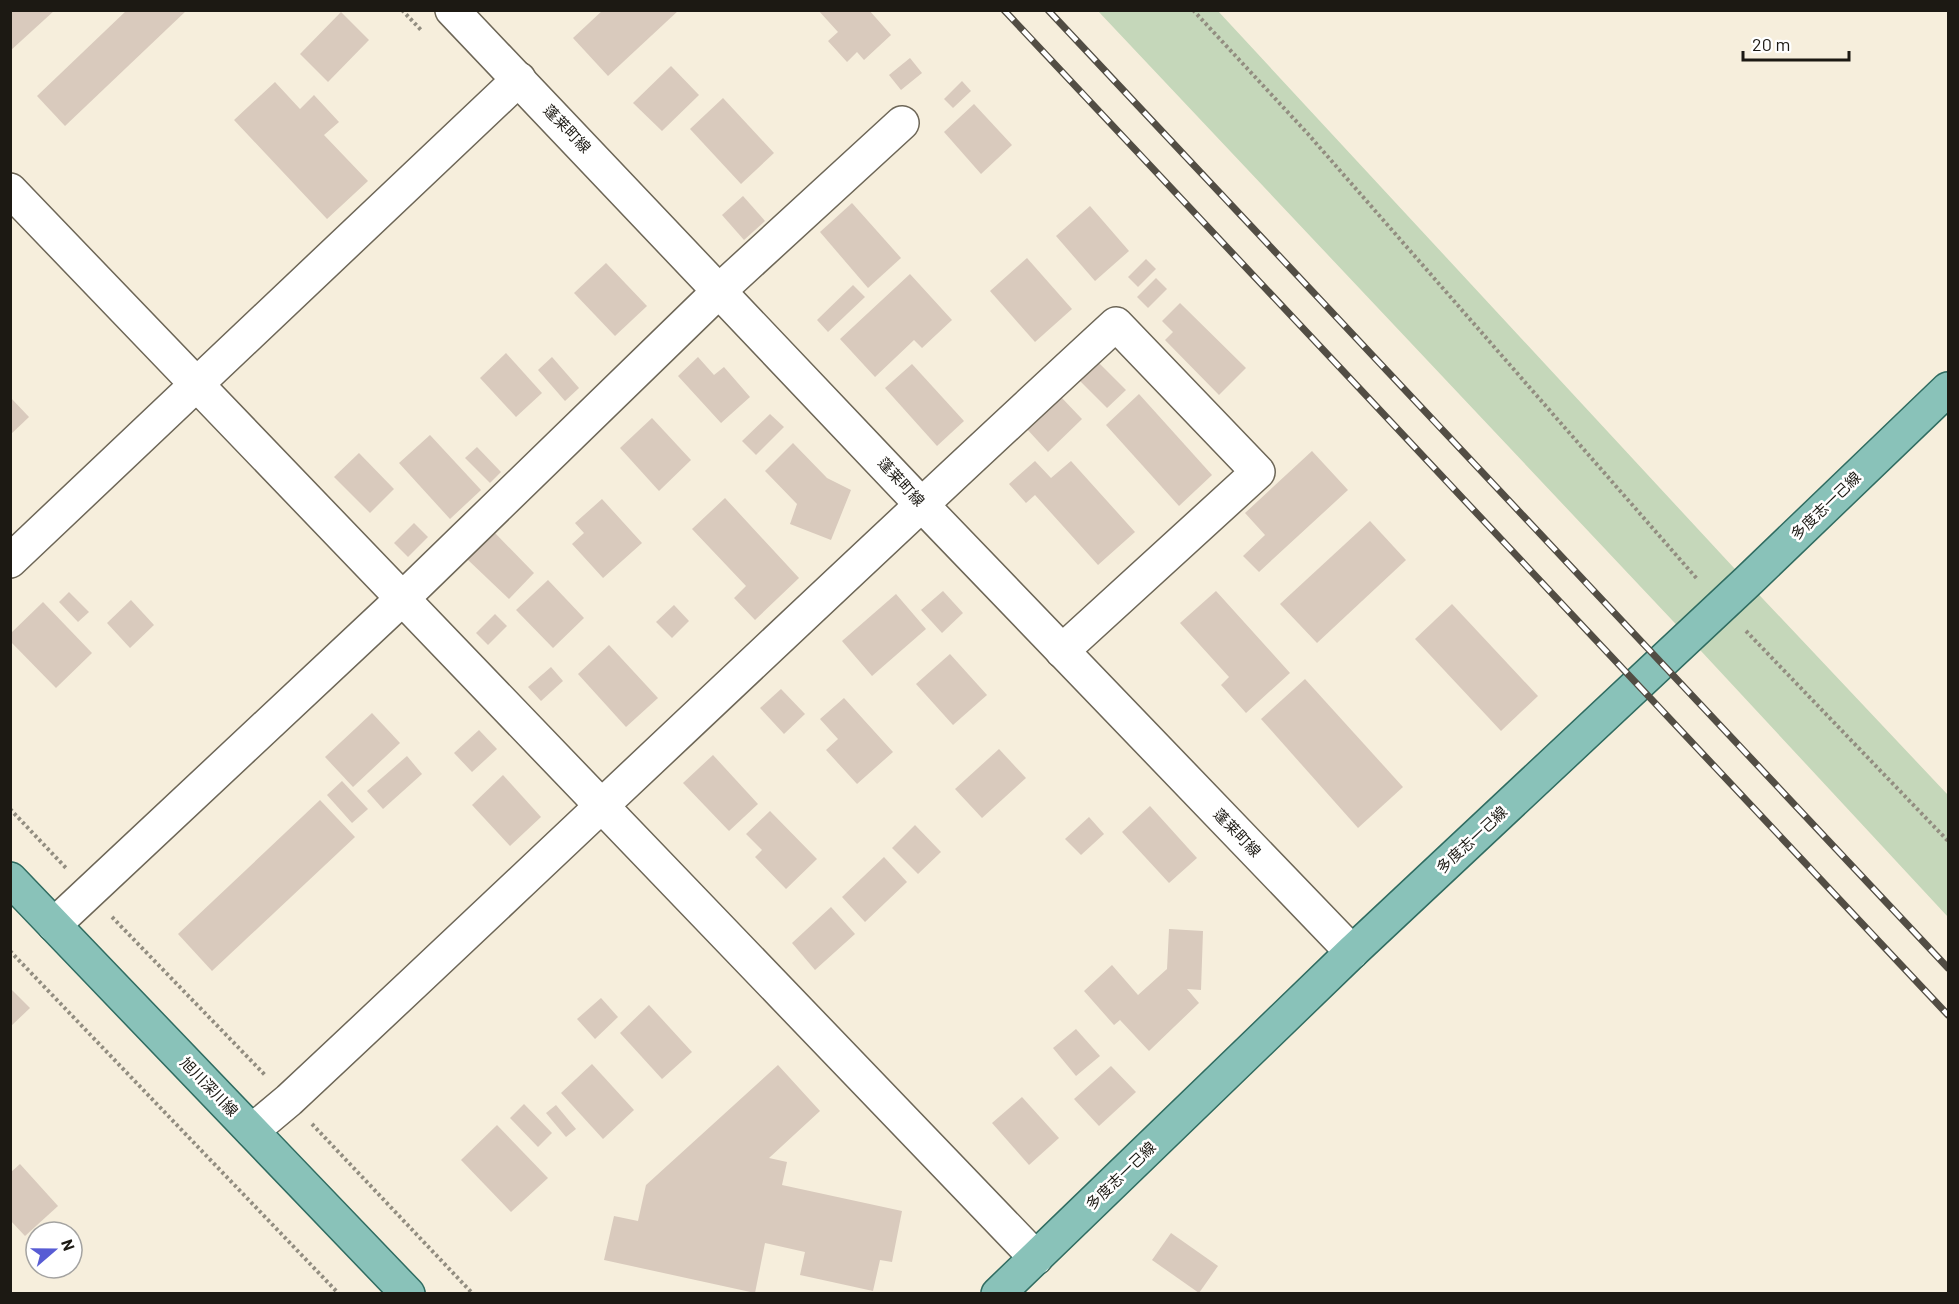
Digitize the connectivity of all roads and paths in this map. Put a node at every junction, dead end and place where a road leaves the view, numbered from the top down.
1 (402, 10) edge
2 (452, 10) edge
3 (1193, 10) edge
4 (427, 36) dead end
5 (519, 79) junction
6 (902, 123) dead end
7 (10, 190) edge
8 (720, 290) junction
9 (197, 384) junction
10 (1948, 388) edge
11 (921, 504) junction
12 (10, 561) edge
13 (403, 598) junction
14 (1721, 606) junction
15 (1062, 651) junction
16 (603, 807) junction
17 (10, 809) edge
18 (1948, 842) edge
19 (10, 879) edge
20 (89, 892) junction
21 (54, 925) junction
22 (10, 951) edge
23 (1352, 952) junction
24 (289, 1100) junction
25 (252, 1131) junction
26 (1036, 1258) junction
27 (339, 1293) edge
28 (408, 1293) edge
29 (473, 1293) edge
30 (998, 1293) edge

1 - 4 path
2 - 5 street, 蓬莱町線
3 - 14 path
5 - 8 street, 蓬莱町線
5 - 9 street
6 - 8 street
7 - 9 street
8 - 11 street, 蓬莱町線
8 - 13 street
9 - 12 street
9 - 13 street
10 - 14 main road, 多度志一己線
11 - 15 street, 蓬莱町線
11 - 15 street
11 - 16 street
13 - 16 street
13 - 20 street
14 - 18 path
14 - 23 main road, 多度志一己線
15 - 23 street, 蓬莱町線
16 - 24 street
16 - 26 street
17 - 20 path
19 - 21 main road, 旭川深川線
20 - 21 street
20 - 24 path
21 - 25 main road, 旭川深川線
22 - 27 path
23 - 26 main road, 多度志一己線
24 - 25 street
24 - 29 path
25 - 28 main road, 旭川深川線
26 - 30 main road, 多度志一己線

